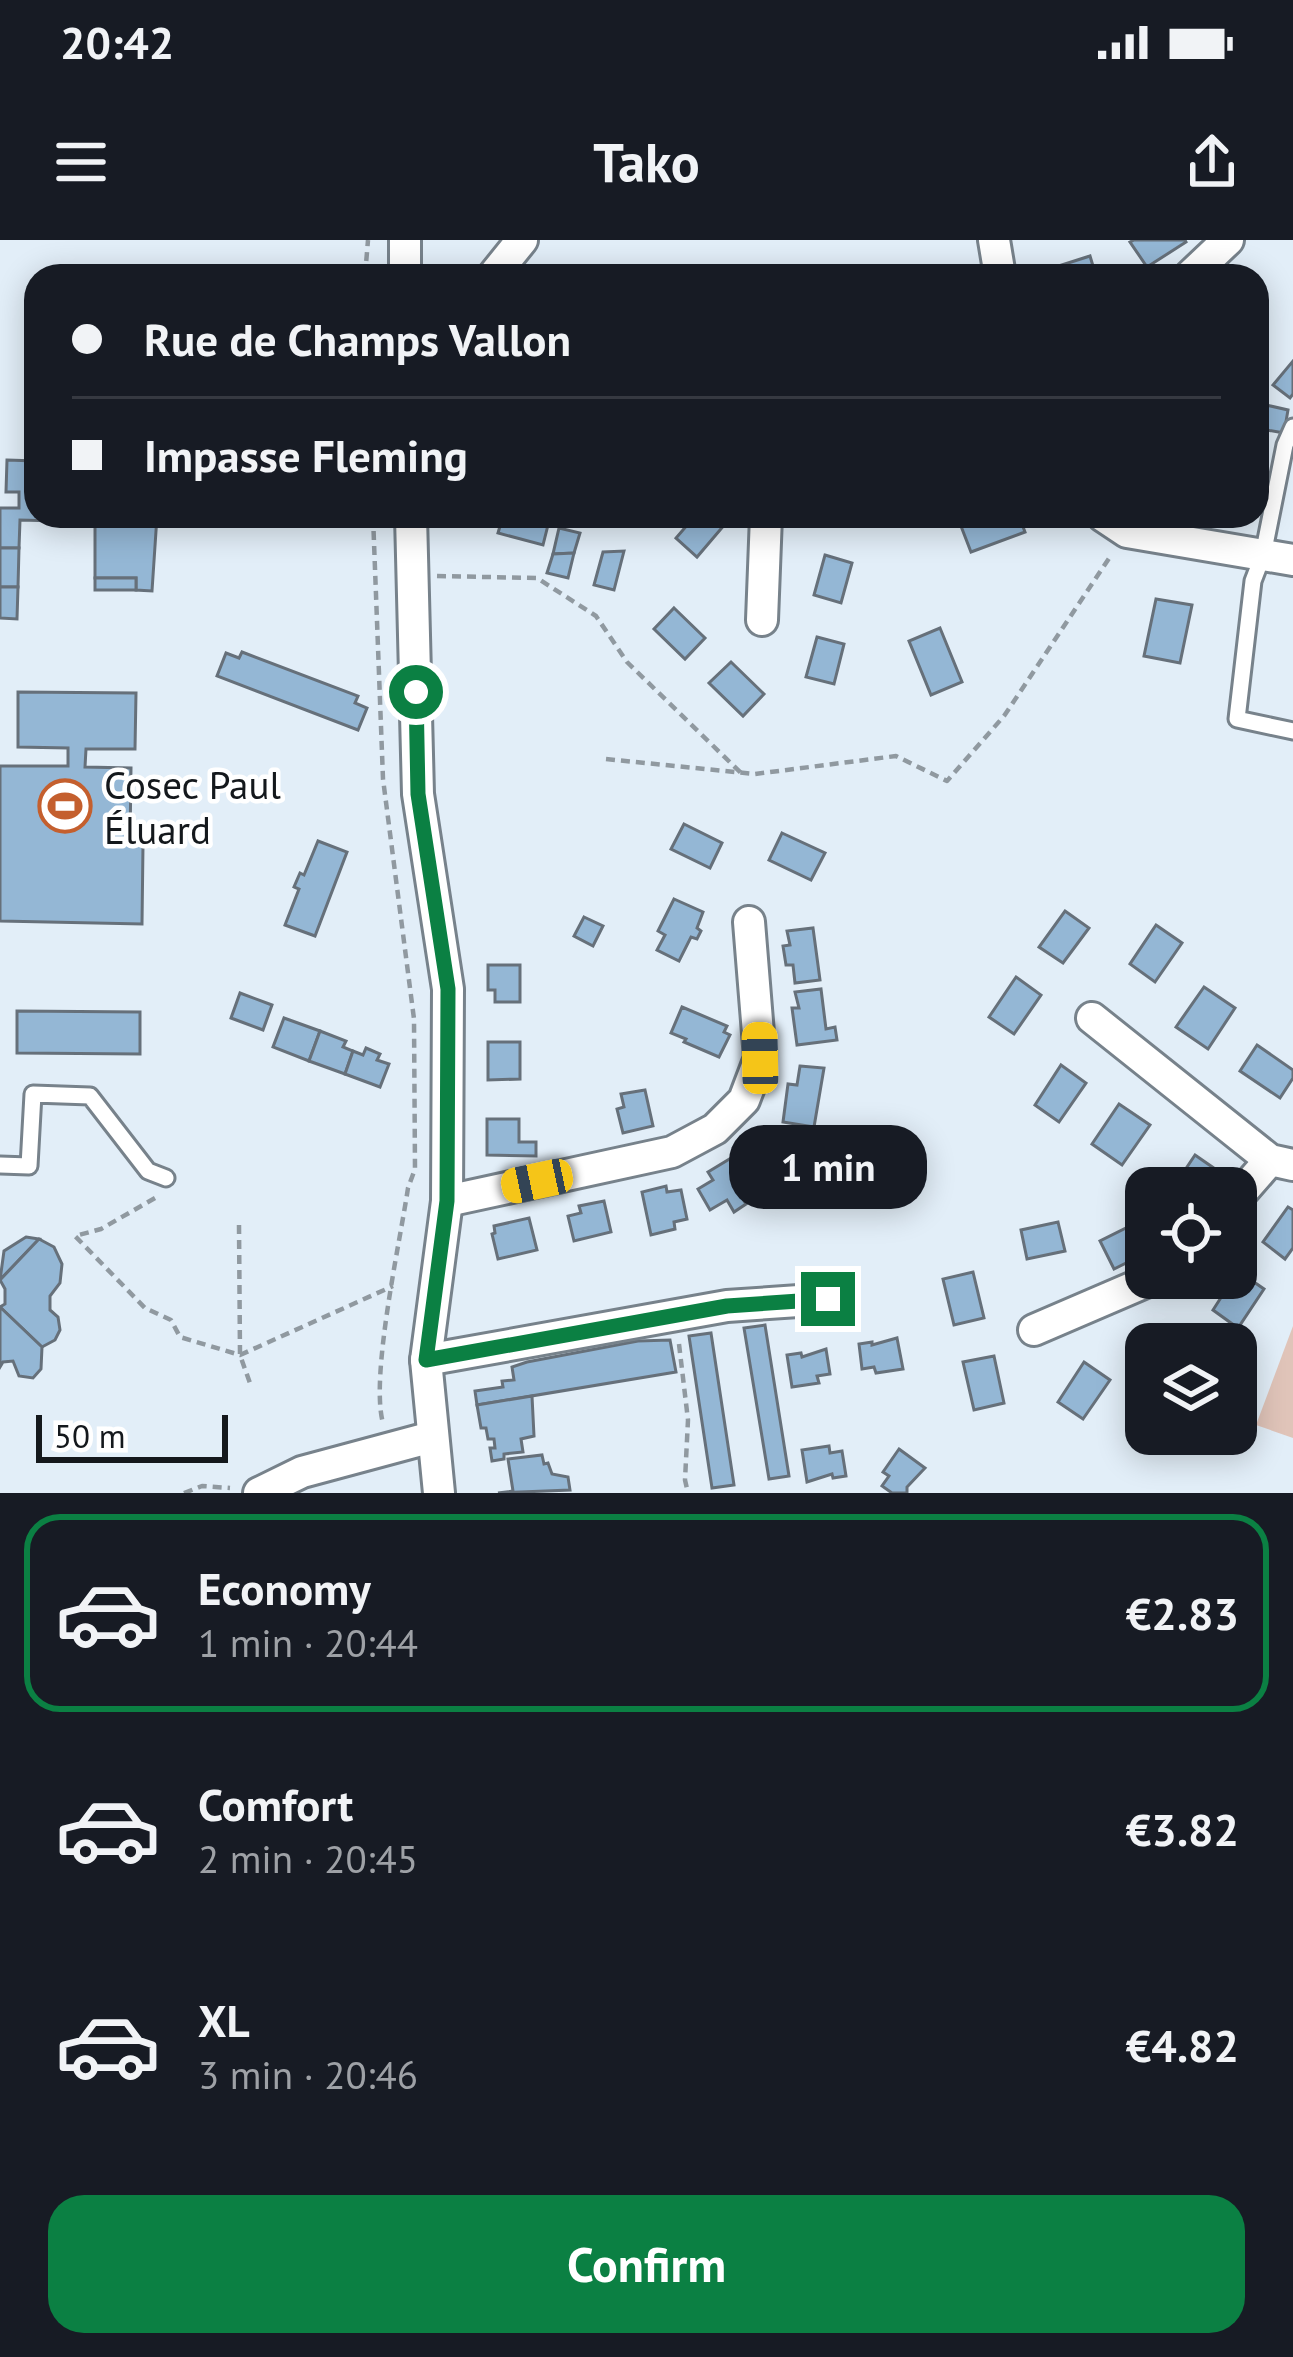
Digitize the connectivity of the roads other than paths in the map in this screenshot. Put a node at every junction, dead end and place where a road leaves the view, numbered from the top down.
1 (522, 240) edge
2 (1228, 240) edge
3 (503, 264) edge
4 (1203, 264) edge
5 (1293, 427) edge
6 (411, 528) edge
7 (766, 528) edge
8 (1134, 528) edge
9 (1278, 558) edge
10 (762, 620) dead end
11 (1293, 731) edge
12 (749, 922) dead end
13 (1093, 1018) dead end
14 (1282, 1162) edge
15 (0, 1165) edge
16 (1257, 1182) edge
17 (166, 1184) road end
18 (447, 1201) junction
19 (1125, 1291) edge
20 (828, 1299) dead end
21 (1034, 1330) dead end
22 (426, 1360) junction
23 (432, 1437) junction
24 (248, 1491) edge
25 (439, 1493) edge

1 - 3 street
2 - 4 street
5 - 9 lane
6 - 18 street
7 - 10 street
8 - 9 street
9 - 11 lane
12 - 18 street
13 - 14 street
14 - 16 street
15 - 17 lane
18 - 22 street
19 - 21 street
20 - 22 street
22 - 23 street
23 - 24 street
23 - 25 street

